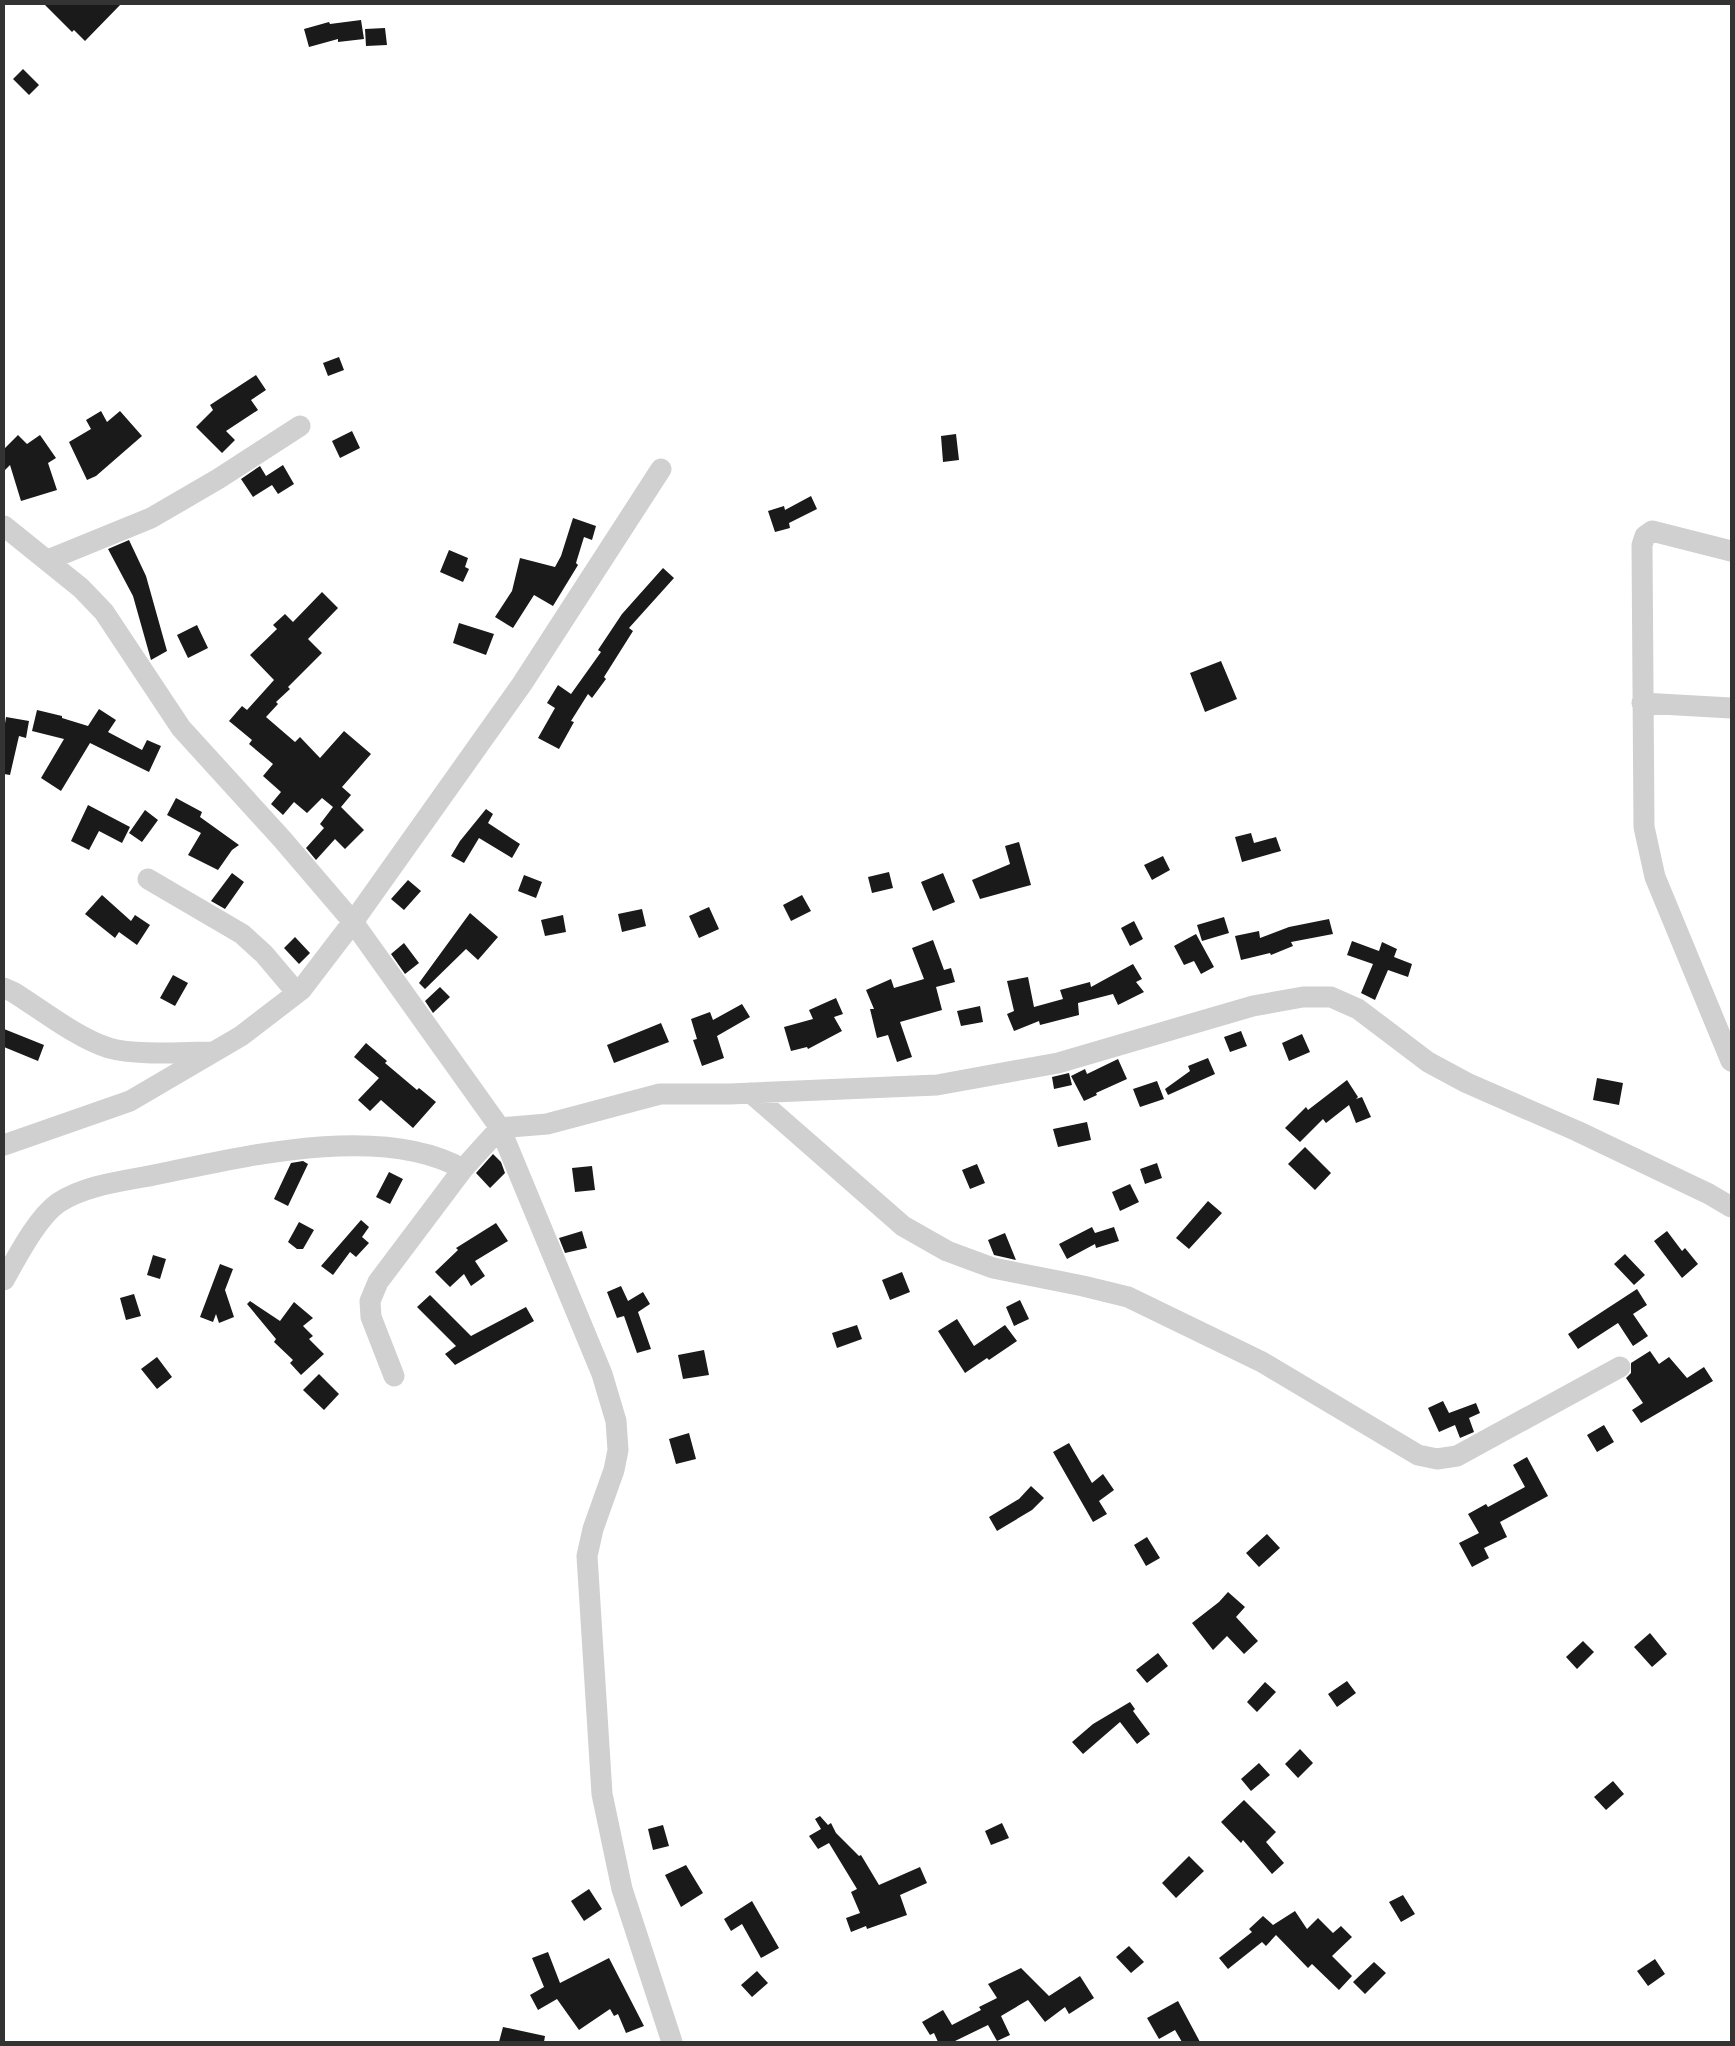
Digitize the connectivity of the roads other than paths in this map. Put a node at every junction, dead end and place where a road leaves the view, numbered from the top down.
1 (300, 426) dead end
2 (661, 469) dead end
3 (4, 526) edge
4 (1731, 551) edge
5 (48, 560) junction
6 (1642, 703) junction
7 (1731, 708) edge
8 (148, 879) dead end
9 (353, 922) junction
10 (4, 988) edge
11 (297, 993) junction
12 (214, 1052) junction
13 (1731, 1061) edge
14 (751, 1093) junction
15 (500, 1128) junction
16 (4, 1145) edge
17 (463, 1169) junction
18 (1731, 1208) edge
19 (4, 1280) edge
20 (1620, 1367) dead end
21 (394, 1376) dead end
22 (672, 2042) edge

1 - 5 street
2 - 9 street
3 - 5 street
4 - 6 street
5 - 9 street
6 - 7 street
6 - 13 street
8 - 11 street
9 - 11 street
9 - 15 street
10 - 12 street
11 - 12 street
12 - 16 street
14 - 15 street
14 - 18 street
14 - 20 street
15 - 17 street
15 - 22 street
17 - 19 street
17 - 21 street

